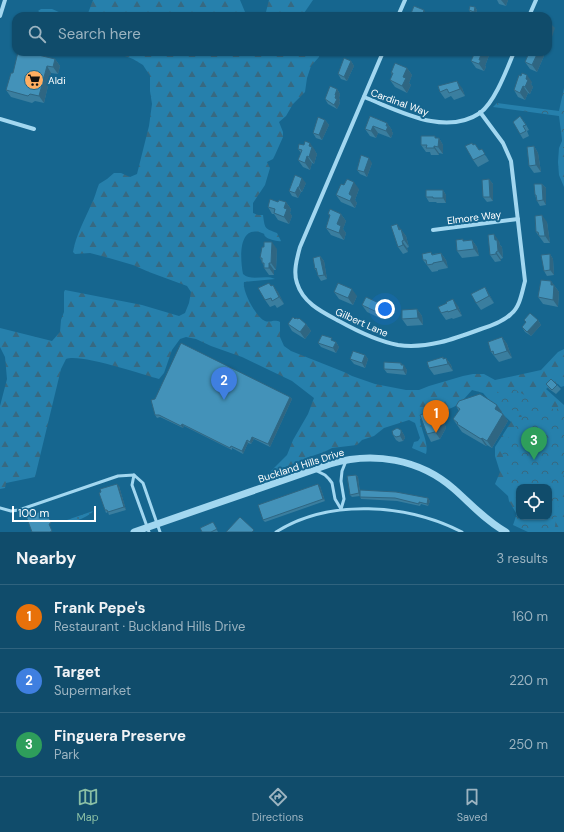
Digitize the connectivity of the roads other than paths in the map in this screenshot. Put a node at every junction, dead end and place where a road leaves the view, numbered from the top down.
1 (5, 0) edge
2 (405, 0) edge
3 (536, 0) edge
4 (400, 12) edge
5 (531, 12) edge
6 (0, 16) edge
7 (381, 56) edge
8 (512, 56) edge
9 (364, 97) junction
10 (480, 112) junction
11 (0, 119) edge
12 (34, 129) dead end
13 (518, 219) junction
14 (433, 230) dead end
15 (346, 460) junction
16 (313, 470) junction
17 (134, 475) junction
18 (0, 508) edge
19 (341, 509) junction
20 (157, 524) junction
21 (148, 530) edge
22 (134, 532) edge
23 (160, 532) edge
24 (276, 532) edge
25 (462, 532) edge
26 (506, 532) edge

1 - 6 street
2 - 4 street
3 - 5 street
7 - 9 street, Gilbert Lane
8 - 10 street, Cardinal Way
9 - 10 street, Cardinal Way
9 - 13 street, Gilbert Lane
10 - 13 street, Gilbert Lane
11 - 12 street
13 - 14 street, Elmore Way
15 - 16 street, Buckland Hills Drive
15 - 19 lane
15 - 26 street, Buckland Hills Drive
16 - 19 lane
16 - 20 street, Buckland Hills Drive
17 - 18 lane
17 - 20 lane
17 - 21 lane
19 - 24 lane
19 - 25 lane
20 - 21 street, Buckland Hills Drive
20 - 23 lane
21 - 22 street, Buckland Hills Drive

